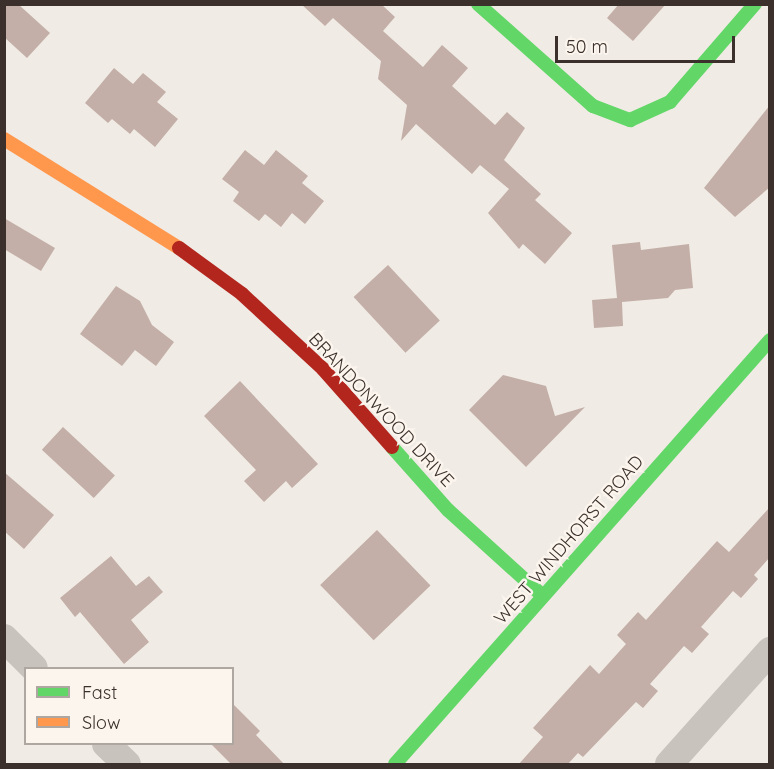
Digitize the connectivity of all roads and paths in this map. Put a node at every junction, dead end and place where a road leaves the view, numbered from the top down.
1 (478, 4) edge
2 (756, 4) edge
3 (4, 139) edge
4 (770, 340) edge
5 (543, 596) junction
6 (4, 638) edge
7 (770, 651) edge
8 (32, 667) edge
9 (107, 745) edge
10 (127, 765) edge
11 (395, 765) edge
12 (669, 765) edge

1 - 2 street
3 - 5 street, BRANDONWOOD DRIVE
4 - 5 street, WEST WINDHORST ROAD
5 - 11 street, WEST WINDHORST ROAD
6 - 8 street
7 - 12 street
9 - 10 street

